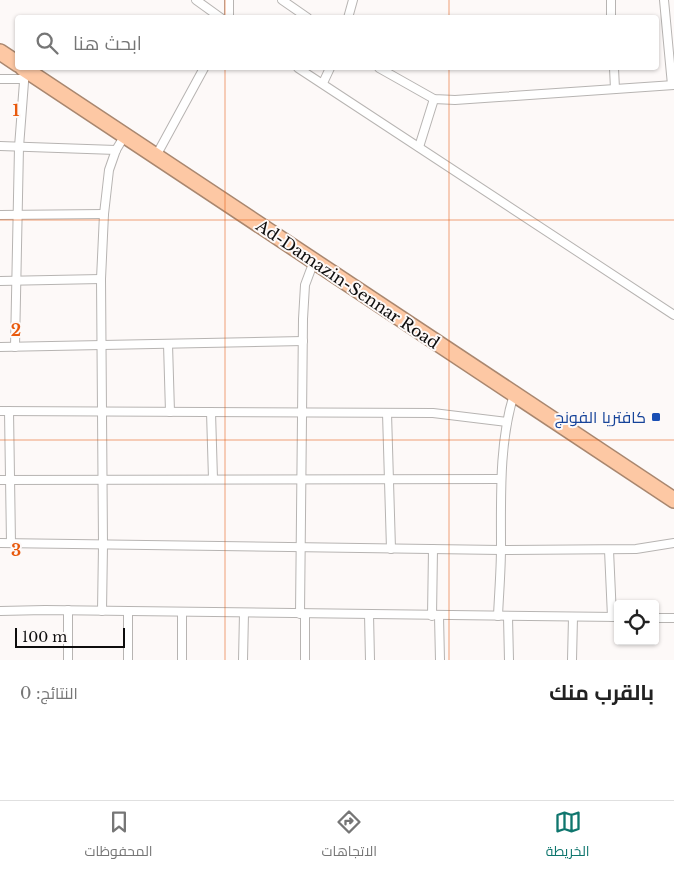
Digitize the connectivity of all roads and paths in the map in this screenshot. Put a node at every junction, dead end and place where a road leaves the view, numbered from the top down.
1 (196, 0) edge
2 (229, 0) edge
3 (282, 0) edge
4 (353, 0) edge
5 (610, 0) edge
6 (664, 0) edge
7 (217, 15) edge
8 (229, 15) edge
9 (304, 15) edge
10 (349, 15) edge
11 (611, 15) edge
12 (0, 52) edge
13 (15, 64) edge
14 (23, 70) edge
15 (203, 70) edge
16 (301, 70) edge
17 (329, 70) edge
18 (383, 70) edge
19 (614, 70) edge
20 (0, 79) edge
21 (323, 83) junction
22 (673, 85) edge
23 (615, 89) junction
24 (434, 99) junction
25 (125, 135) junction
26 (0, 146) edge
27 (19, 147) junction
28 (419, 147) junction
29 (116, 150) junction
30 (156, 156) junction
31 (104, 214) junction
32 (0, 215) edge
33 (18, 215) junction
34 (314, 261) junction
35 (101, 279) junction
36 (0, 281) edge
37 (16, 281) junction
38 (674, 315) edge
39 (303, 341) junction
40 (168, 344) junction
41 (101, 345) junction
42 (15, 346) junction
43 (0, 347) edge
44 (514, 394) junction
45 (0, 411) edge
46 (9, 411) junction
47 (103, 412) junction
48 (170, 412) junction
49 (211, 412) junction
50 (302, 412) junction
51 (387, 413) junction
52 (507, 422) junction
53 (102, 479) junction
54 (213, 479) junction
55 (301, 479) junction
56 (501, 479) junction
57 (0, 480) edge
58 (10, 480) junction
59 (389, 480) junction
60 (674, 500) edge
61 (0, 543) edge
62 (11, 543) junction
63 (674, 543) edge
64 (103, 545) junction
65 (301, 547) junction
66 (391, 548) junction
67 (433, 549) junction
68 (501, 550) junction
69 (609, 550) junction
70 (614, 606) edge
71 (68, 610) junction
72 (0, 611) edge
73 (102, 611) junction
74 (128, 611) junction
75 (182, 612) junction
76 (244, 613) junction
77 (303, 614) junction
78 (369, 614) junction
79 (436, 616) junction
80 (498, 616) junction
81 (508, 617) junction
82 (573, 617) junction
83 (614, 617) edge
84 (659, 618) edge
85 (674, 618) edge
86 (68, 660) edge
87 (128, 660) edge
88 (182, 660) edge
89 (243, 660) edge
90 (305, 660) edge
91 (370, 660) edge
92 (440, 660) edge
93 (509, 660) edge
94 (572, 660) edge

1 - 7 street
2 - 8 street
3 - 9 street
4 - 10 street
5 - 11 street
6 - 22 street
12 - 13 highway, Ad-Damazin-Sennar Road
14 - 20 street
14 - 25 highway, Ad-Damazin-Sennar Road
14 - 27 street
15 - 30 street
16 - 21 street
17 - 21 street
18 - 24 street
19 - 23 street
21 - 28 street
22 - 23 street
23 - 24 street
24 - 28 street
25 - 29 street
25 - 30 highway, Ad-Damazin-Sennar Road
26 - 27 street
27 - 29 street
27 - 33 street
28 - 38 street
29 - 31 street
30 - 34 highway, Ad-Damazin-Sennar Road
31 - 33 street
31 - 35 street
32 - 33 street
33 - 37 street
34 - 39 street
34 - 44 highway, Ad-Damazin-Sennar Road
35 - 37 street
35 - 41 street
36 - 37 street
37 - 42 street
39 - 40 street
39 - 50 street
40 - 41 street
40 - 48 street
41 - 42 street
41 - 47 street
42 - 43 street
44 - 52 street
44 - 60 highway, Ad-Damazin-Sennar Road
45 - 46 street
46 - 47 street
46 - 58 street
47 - 48 street
47 - 53 street
48 - 49 street
49 - 50 street
49 - 54 street
50 - 51 street
50 - 55 street
51 - 52 street
51 - 59 street
52 - 56 street
53 - 54 street
53 - 58 street
53 - 64 street
54 - 55 street
55 - 59 street
55 - 65 street
56 - 59 street
56 - 68 street
57 - 58 street
58 - 62 street
59 - 66 street
61 - 62 street
62 - 64 street
63 - 69 street
64 - 65 street
64 - 73 street
65 - 66 street
65 - 77 street
66 - 67 street
67 - 68 street
67 - 79 street
68 - 69 street
68 - 80 street
69 - 70 street
71 - 72 street
71 - 73 street
71 - 86 street
73 - 74 street
74 - 75 street
74 - 87 street
75 - 76 street
75 - 88 street
76 - 77 street
76 - 89 street
77 - 78 street
77 - 90 street
78 - 79 street
78 - 91 street
79 - 80 street
79 - 92 street
80 - 81 street
81 - 82 street
81 - 93 street
82 - 83 street
82 - 94 street
84 - 85 street

